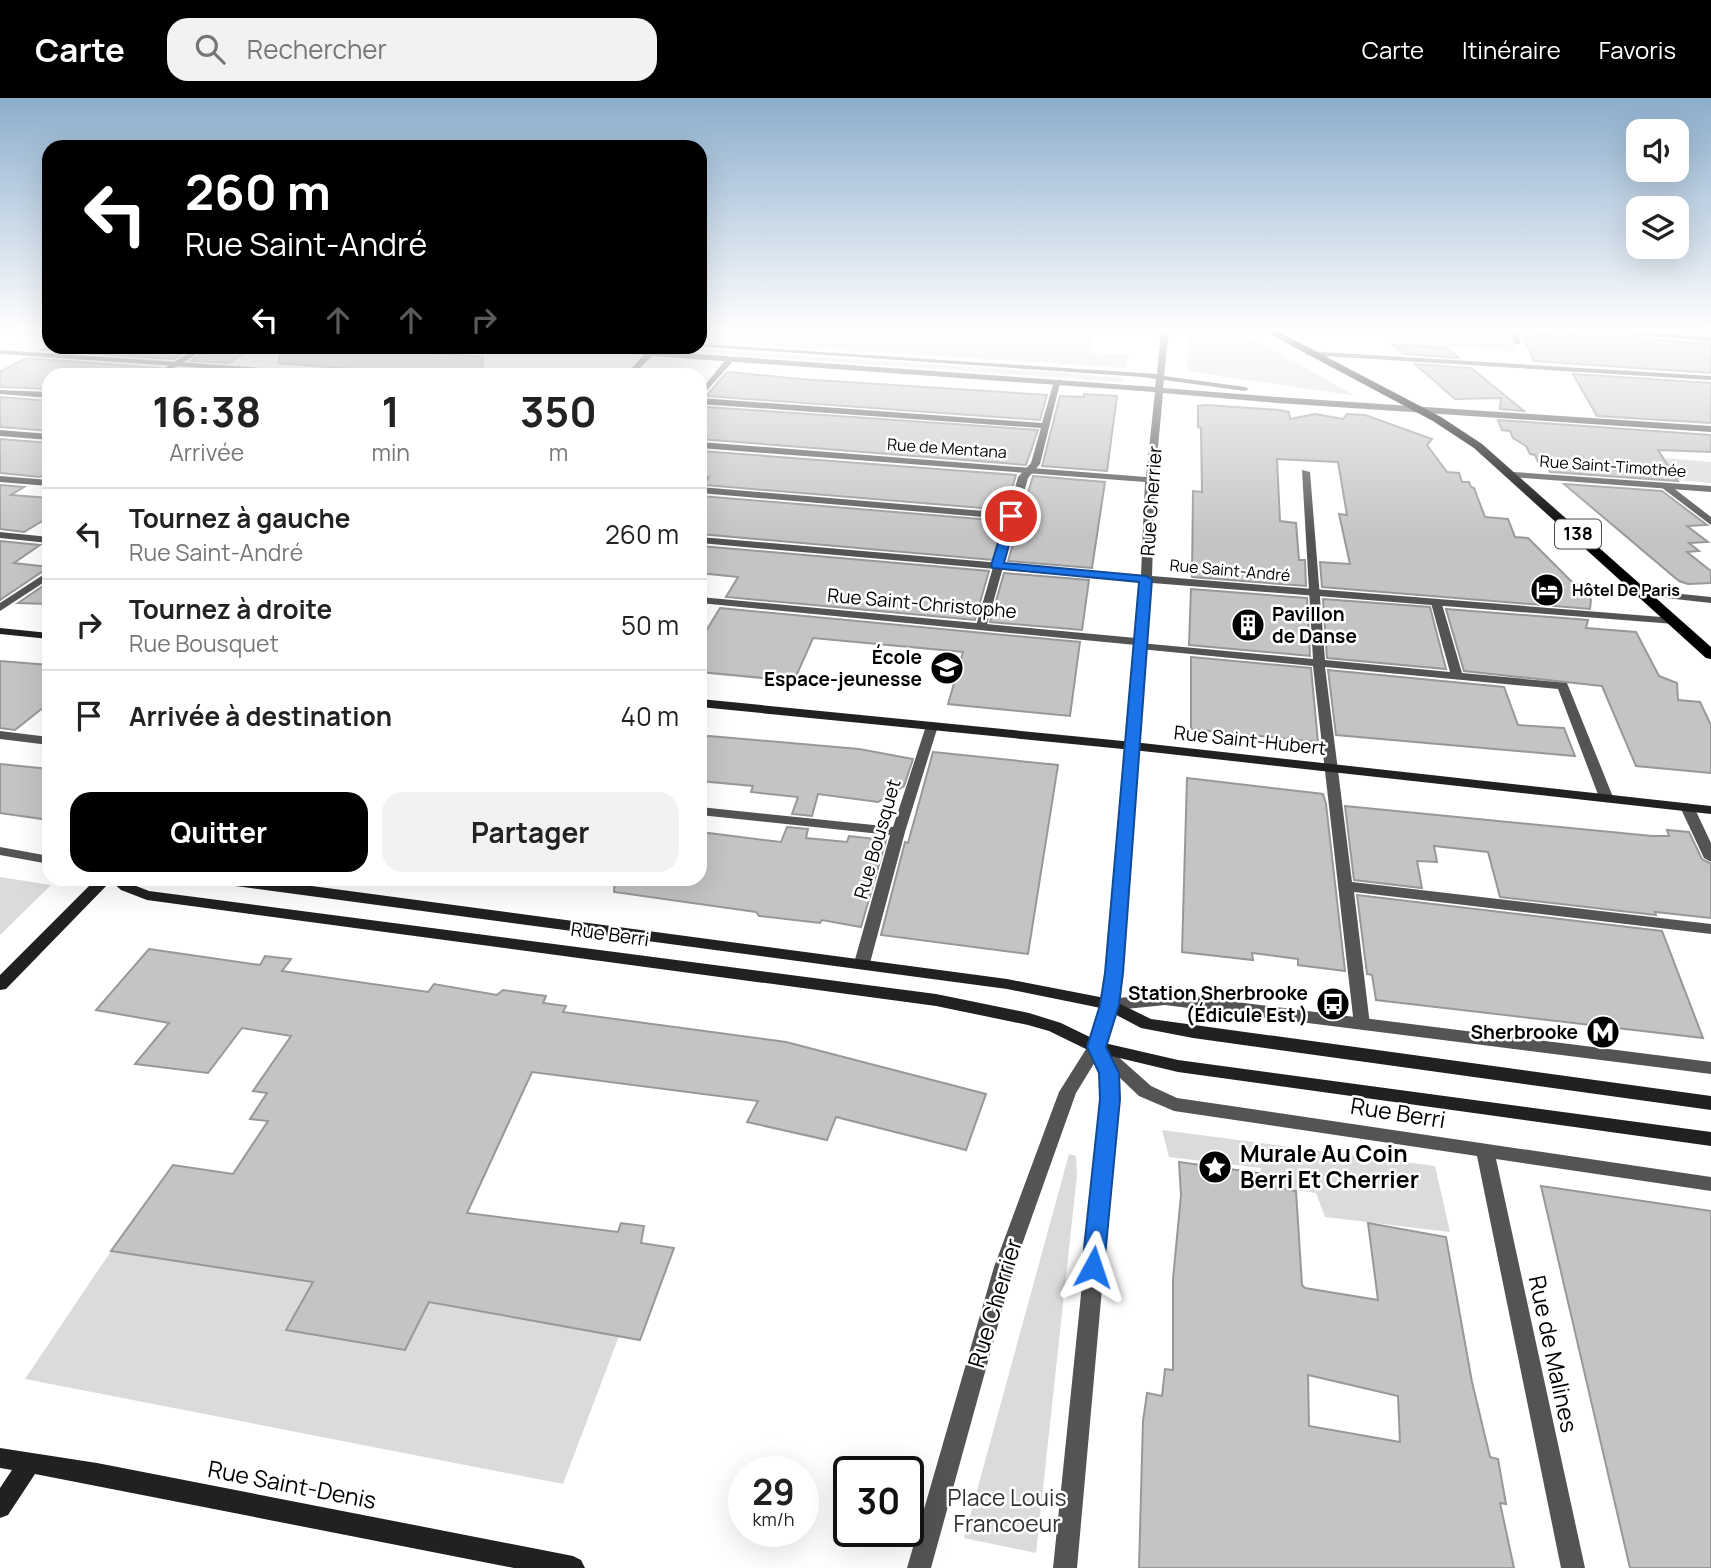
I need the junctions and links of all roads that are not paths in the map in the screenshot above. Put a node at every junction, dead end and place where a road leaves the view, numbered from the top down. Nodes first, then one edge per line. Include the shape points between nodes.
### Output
1 (1053, 399) edge
2 (1160, 399) edge
3 (1276, 399) edge
4 (1317, 399) edge
5 (1395, 399) edge
6 (707, 400) edge
7 (1361, 405) junction
8 (1415, 409) junction
9 (1045, 426) junction
10 (1711, 429) edge
11 (0, 433) edge
12 (42, 436) edge
13 (707, 446) edge
14 (1029, 471) junction
15 (1305, 472) dead end
16 (1514, 475) junction
17 (0, 479) edge
18 (1150, 480) junction
19 (42, 482) edge
20 (1664, 485) junction
21 (1711, 489) edge
22 (707, 491) edge
23 (1011, 516) junction
24 (1711, 523) edge
25 (0, 535) edge
26 (42, 539) edge
27 (707, 541) edge
28 (997, 566) junction
29 (42, 579) edge
30 (1146, 579) junction
31 (1314, 593) junction
32 (1643, 593) junction
33 (1711, 600) edge
34 (707, 601) edge
35 (1437, 603) junction
36 (0, 608) edge
37 (1674, 621) junction
38 (982, 626) junction
39 (0, 631) edge
40 (42, 635) edge
41 (1140, 644) junction
42 (1711, 655) edge
43 (1319, 663) junction
44 (1457, 676) junction
45 (707, 704) edge
46 (932, 726) junction
47 (0, 735) edge
48 (42, 740) edge
49 (1133, 746) junction
50 (1331, 768) junction
51 (1605, 797) junction
52 (1687, 807) junction
53 (1711, 810) edge
54 (707, 812) edge
55 (898, 832) junction
56 (0, 851) edge
57 (1711, 858) edge
58 (42, 859) edge
59 (98, 886) edge
60 (125, 886) edge
61 (274, 886) edge
62 (1346, 886) junction
63 (1711, 929) edge
64 (862, 963) junction
65 (0, 985) edge
66 (1110, 1005) junction
67 (1362, 1024) junction
68 (1096, 1047) junction
69 (1711, 1068) edge
70 (1711, 1103) edge
71 (1711, 1139) edge
72 (1485, 1151) junction
73 (1711, 1184) edge
74 (0, 1458) edge
75 (31, 1462) junction
76 (0, 1507) edge
77 (573, 1568) edge
78 (919, 1568) edge
79 (1065, 1568) edge
80 (1573, 1568) edge

1 - 9 street
2 - 18 street, Rue Cherrier
3 - 7 street
4 - 7 street
5 - 8 main road, 138
6 - 9 street
7 - 8 street
8 - 10 street
8 - 16 main road, 138 via 1465,436
9 - 14 street
11 - 12 street
13 - 14 street, Rue de Mentana
14 - 18 street, Rue de Mentana
14 - 23 street
15 - 31 street
16 - 20 street, Rue Saint-Timothée
16 - 32 main road, 138
17 - 19 street
18 - 30 street, Rue Cherrier
20 - 21 street, Rue Saint-Timothée
20 - 24 street
22 - 23 street
23 - 28 street
25 - 26 street
27 - 28 street, Rue Saint-André
28 - 30 street, Rue Saint-André
28 - 38 street
29 - 36 street
30 - 31 street, Rue Saint-André
30 - 41 street, Rue Cherrier
31 - 35 street, Rue Saint-André
31 - 43 street
32 - 33 street
32 - 37 main road, 138
34 - 38 street, Rue Saint-Christophe
35 - 37 street, Rue Saint-André
35 - 44 street
37 - 42 main road, 138
38 - 41 street, Rue Saint-Christophe
39 - 40 street
41 - 43 street, Rue Saint-Christophe
41 - 49 street, Rue Cherrier
43 - 44 street, Rue Saint-Christophe
43 - 50 street
44 - 51 street, Rue Saint-Christophe via 1563,686
45 - 46 street, Rue Saint-Hubert
46 - 49 street, Rue Saint-Hubert
46 - 55 street, Rue Bousquet
47 - 48 street
49 - 50 street, Rue Saint-Hubert
49 - 66 street, Rue Cherrier
50 - 51 street, Rue Saint-Hubert
50 - 62 street
51 - 52 street, Rue Saint-Hubert
52 - 53 street, Rue Saint-Hubert
52 - 57 street
54 - 55 street
55 - 64 street, Rue Bousquet
56 - 58 street
59 - 65 street
60 - 68 street, Rue Berri via 147,895 936,1000 1029,1019
61 - 64 street, Rue Berri
62 - 63 street
62 - 67 street
64 - 66 street, Rue Berri via 1007,984
66 - 67 street, Rue Berri via 1165,999
66 - 68 street, Rue Cherrier
66 - 70 street, Rue Berri via 1147,1024 1238,1040
67 - 69 street, Rue Berri
68 - 71 street, Rue Berri via 1244,1076
68 - 72 street, Rue Berri via 1145,1091 1174,1104
68 - 78 street, Rue Cherrier via 1068,1092 1004,1267
68 - 79 street via 1109,1073 1110,1099
72 - 73 street, Rue Berri
72 - 80 street, Rue de Malines
74 - 75 street, Rue Saint-Denis
75 - 76 street
75 - 77 street, Rue Saint-Denis

